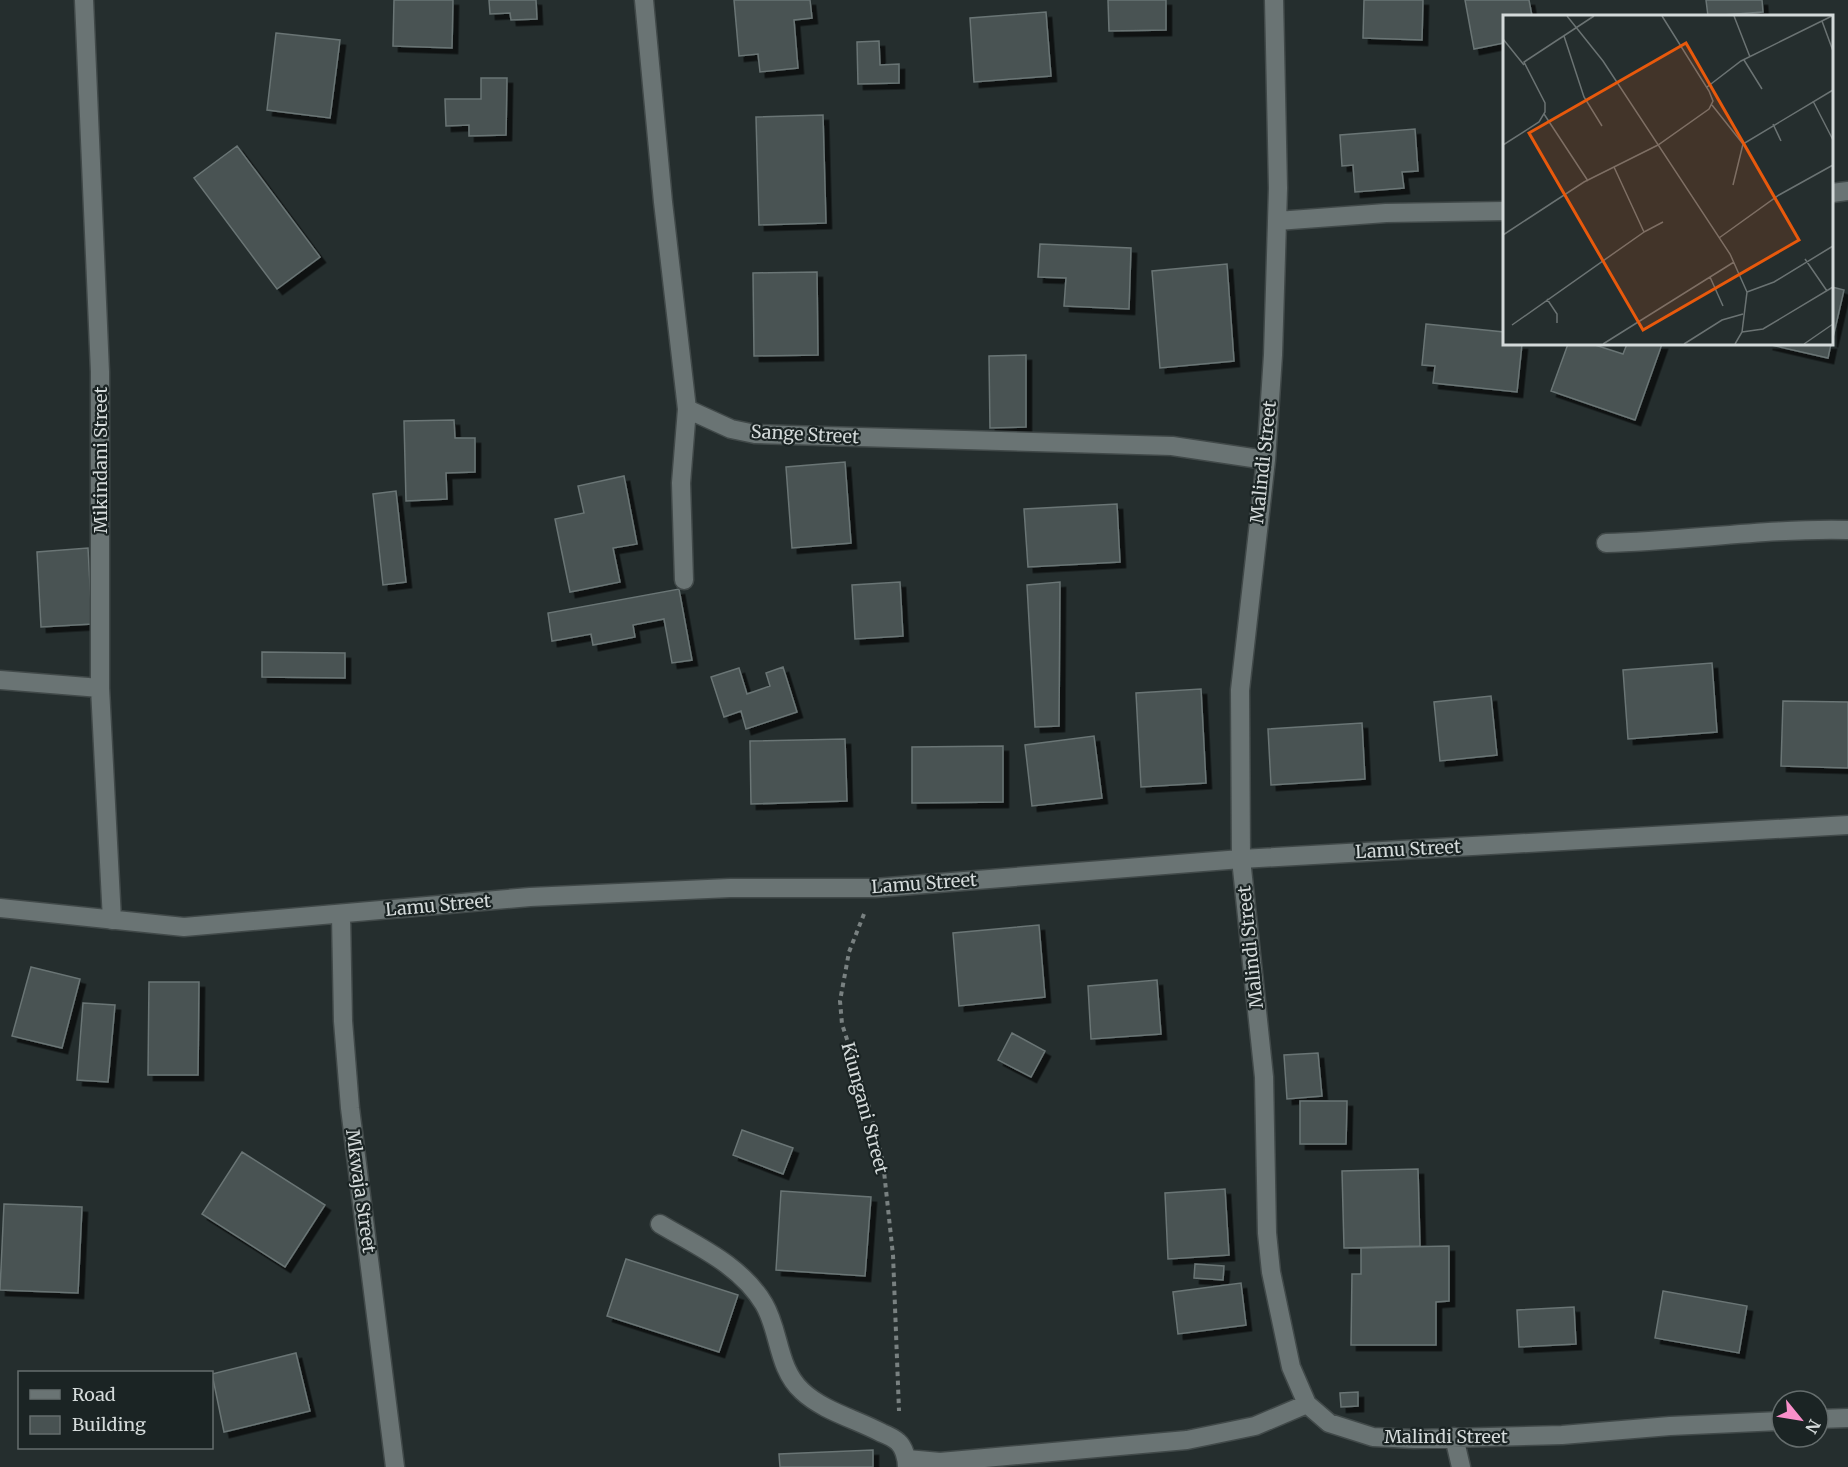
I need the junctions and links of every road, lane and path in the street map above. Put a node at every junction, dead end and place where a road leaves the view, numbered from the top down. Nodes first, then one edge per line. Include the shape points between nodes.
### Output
1 (84, 0) edge
2 (645, 0) edge
3 (1274, 0) edge
4 (1848, 191) edge
5 (1833, 193) edge
6 (1503, 211) edge
7 (1277, 221) junction
8 (687, 409) junction
9 (1266, 460) junction
10 (1848, 530) edge
11 (1606, 543) dead end
12 (684, 580) dead end
13 (0, 680) edge
14 (100, 688) junction
15 (1848, 825) edge
16 (1241, 859) junction
17 (875, 888) junction
18 (0, 908) edge
19 (341, 915) junction
20 (112, 920) junction
21 (660, 1224) dead end
22 (1307, 1404) junction
23 (1848, 1418) edge
24 (1830, 1419) edge
25 (1770, 1421) edge
26 (1454, 1437) junction
27 (904, 1456) edge
28 (395, 1467) edge
29 (1461, 1467) edge

1 - 14 street, Mikindani Street via 100,372
2 - 8 street
3 - 7 street, Malindi Street
4 - 5 street
6 - 7 street via 1386,213
7 - 9 street, Malindi Street
8 - 9 street, Sange Street via 731,429 755,434 1162,446
8 - 12 street via 681,483
9 - 16 street, Malindi Street via 1240,690
10 - 11 street via 1798,529 1663,542
13 - 14 street
14 - 20 street, Mikindani Street
15 - 16 street, Lamu Street
16 - 17 street, Lamu Street
16 - 22 street, Malindi Street via 1264,1077 1271,1272 1291,1367
17 - 19 street, Lamu Street via 730,888 542,896
17 - 27 path, Kiungani Street via 849,952 840,1001 842,1024 883,1162 893,1256
18 - 20 street, Lamu Street
19 - 20 street, Lamu Street via 184,927
19 - 28 street, Mkwaja Street via 350,1108
21 - 27 street via 723,1261 751,1287 765,1305 789,1377 801,1390 817,1403 857,1419
22 - 26 street, Malindi Street via 1329,1423 1372,1437
22 - 27 street via 1256,1426 1187,1440 940,1462
23 - 24 street
25 - 26 street, Malindi Street via 1562,1435
26 - 29 street

